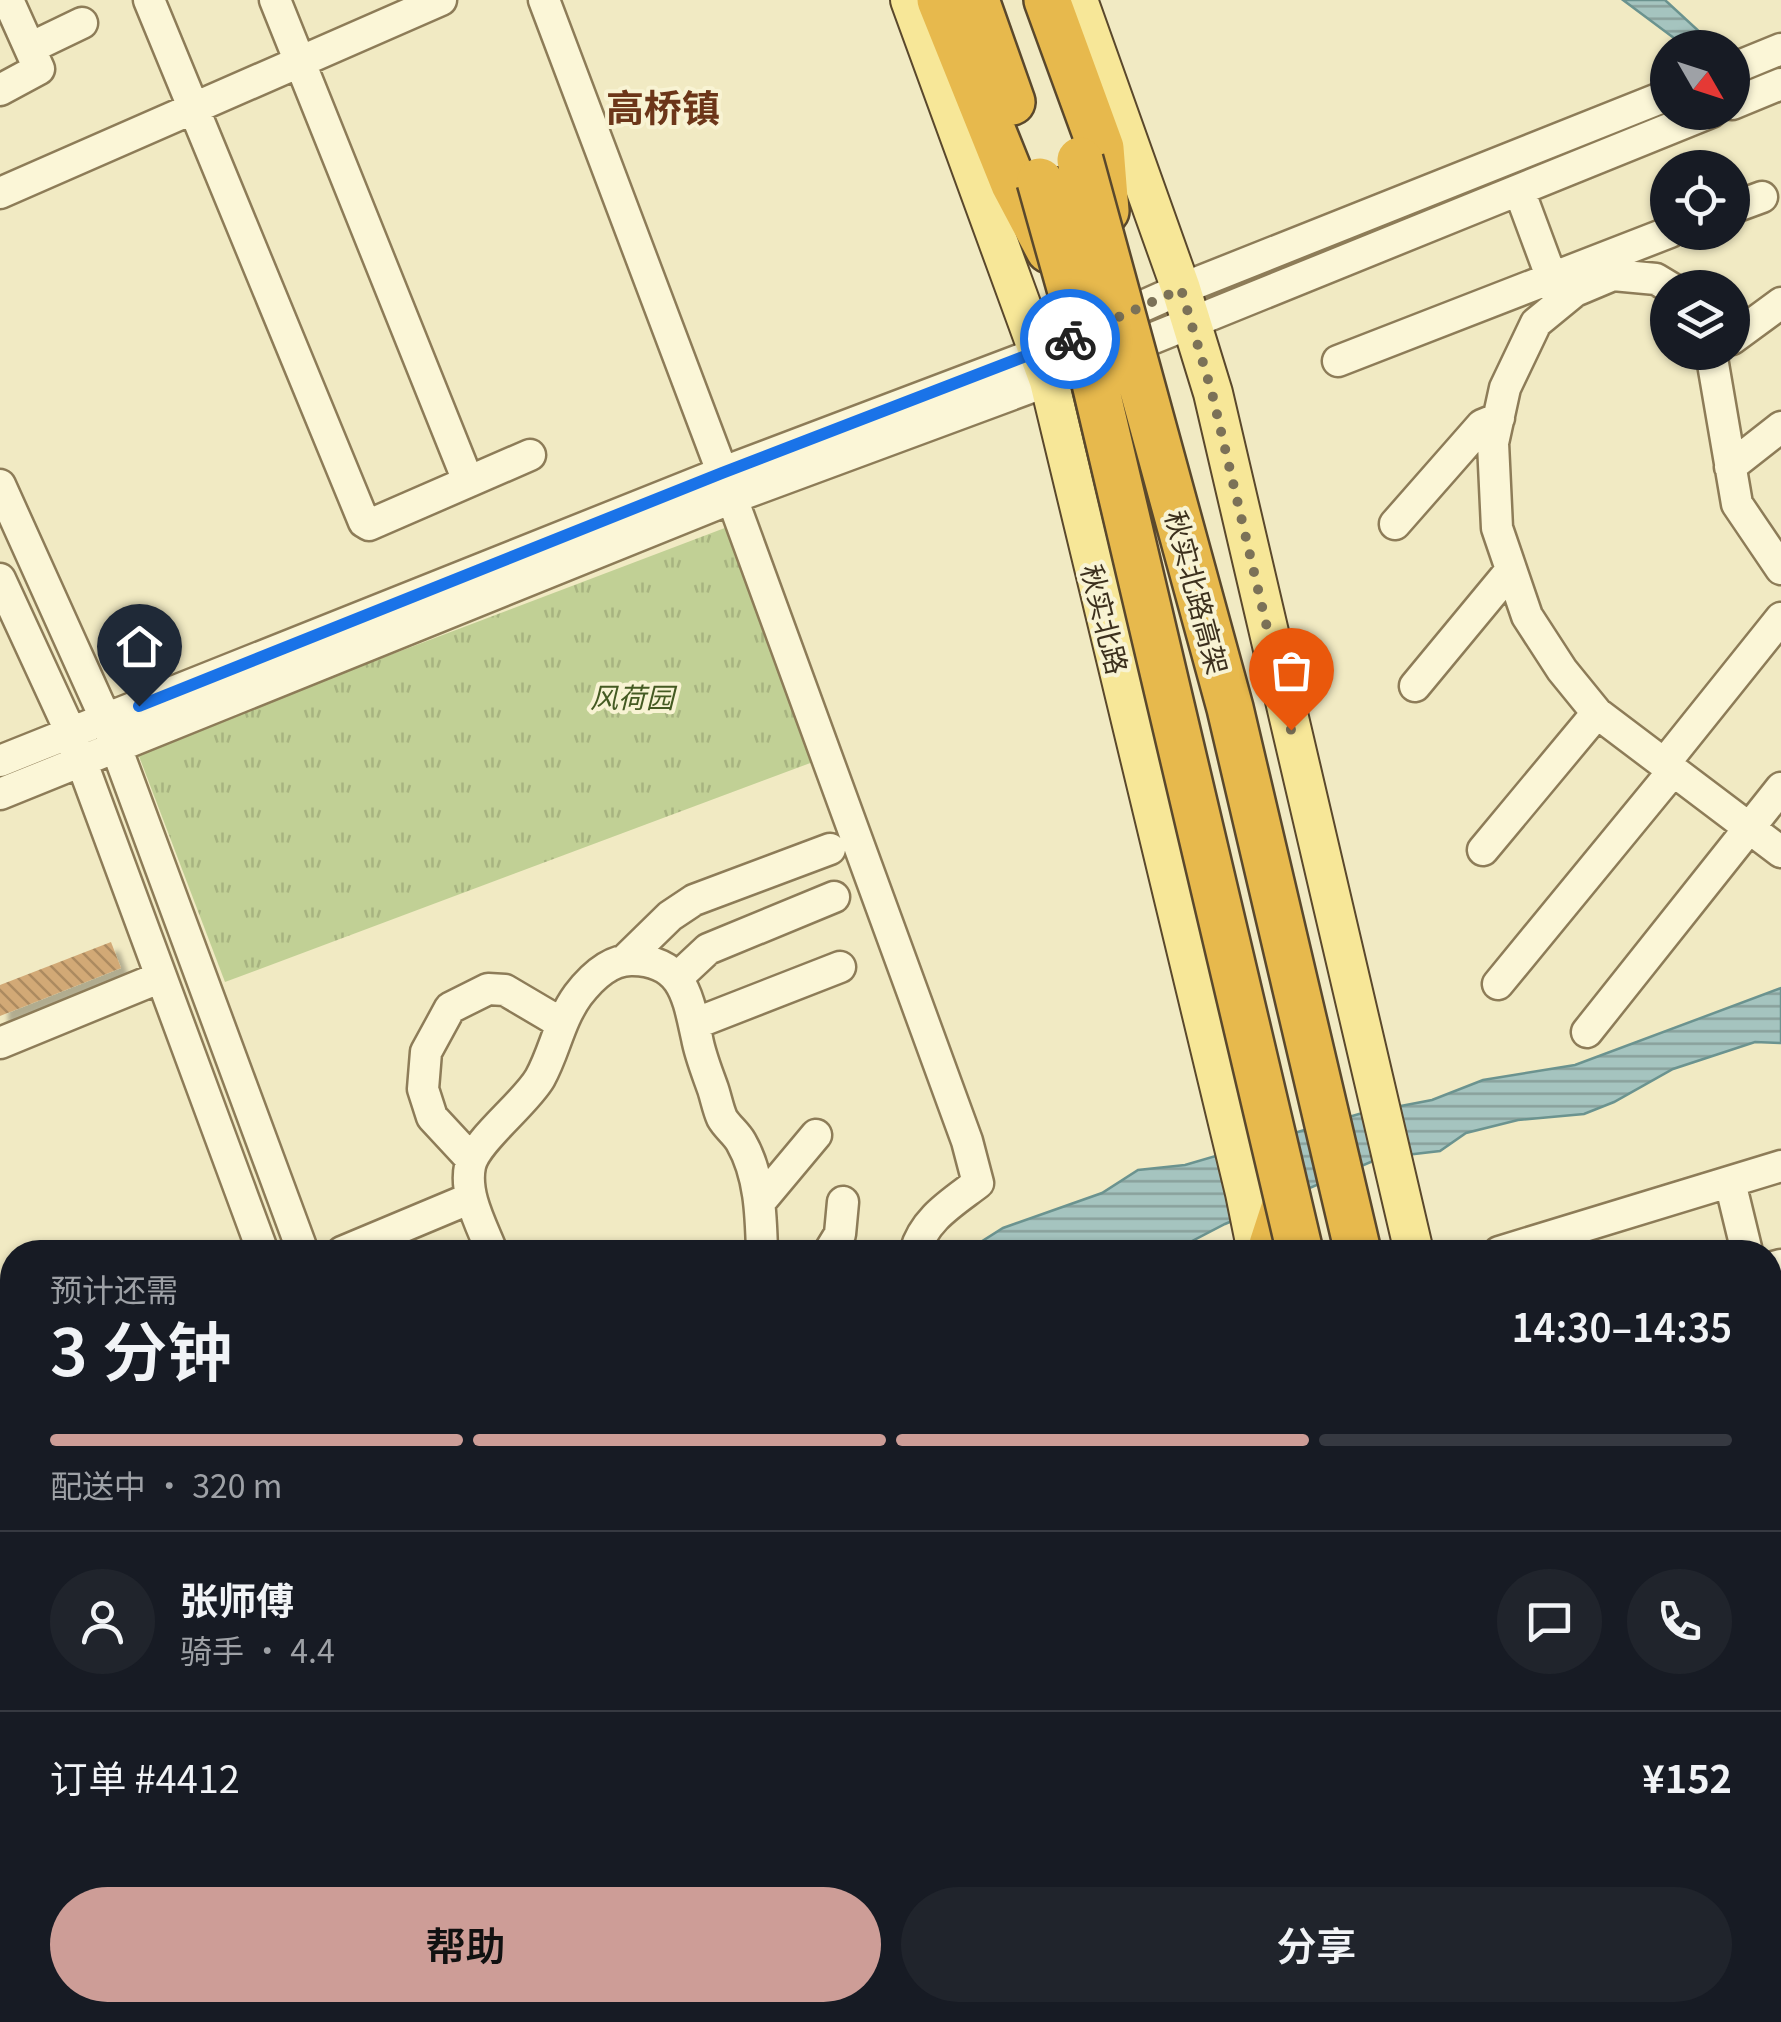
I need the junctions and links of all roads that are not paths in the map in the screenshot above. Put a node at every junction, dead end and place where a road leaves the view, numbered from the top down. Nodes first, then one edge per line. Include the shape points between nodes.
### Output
1 (8, 0) edge
2 (149, 0) edge
3 (275, 0) edge
4 (440, 0) edge
5 (544, 0) edge
6 (910, 0) edge
7 (940, 0) edge
8 (976, 0) edge
9 (1018, 0) edge
10 (1046, 0) edge
11 (1078, 0) edge
12 (82, 24) dead end
13 (30, 48) junction
14 (1781, 49) edge
15 (300, 62) junction
16 (1750, 62) edge
17 (1781, 84) edge
18 (0, 90) edge
19 (1750, 97) edge
20 (1650, 102) edge
21 (195, 108) junction
22 (1666, 130) edge
23 (1518, 190) junction
24 (0, 193) edge
25 (1762, 197) dead end
26 (1750, 201) edge
27 (1650, 242) edge
28 (1111, 273) junction
29 (1650, 278) edge
30 (1557, 290) junction
31 (1071, 292) junction
32 (1781, 303) edge
33 (1186, 306) junction
34 (1750, 326) edge
35 (1338, 361) dead end
36 (1043, 367) junction
37 (1719, 370) edge
38 (1498, 418) junction
39 (1781, 427) edge
40 (530, 455) dead end
41 (1730, 467) junction
42 (468, 480) junction
43 (0, 485) edge
44 (727, 486) junction
45 (1395, 524) dead end
46 (1780, 563) edge
47 (1512, 570) junction
48 (0, 579) edge
49 (1781, 618) edge
50 (1414, 686) dead end
51 (1597, 713) junction
52 (111, 733) junction
53 (76, 747) junction
54 (0, 761) edge
55 (1668, 767) junction
56 (1781, 788) edge
57 (0, 794) edge
58 (1749, 828) junction
59 (830, 849) dead end
60 (1484, 850) dead end
61 (1781, 852) edge
62 (834, 896) dead end
63 (625, 960) junction
64 (840, 967) dead end
65 (162, 977) junction
66 (677, 978) junction
67 (1498, 984) dead end
68 (561, 1023) junction
69 (694, 1024) junction
70 (1587, 1032) dead end
71 (0, 1043) edge
72 (816, 1135) dead end
73 (471, 1159) junction
74 (1781, 1166) edge
75 (1730, 1182) junction
76 (471, 1198) junction
77 (1288, 1200) junction
78 (760, 1202) junction
79 (843, 1202) dead end
80 (1347, 1202) junction
81 (259, 1240) edge
82 (299, 1240) edge
83 (371, 1240) edge
84 (487, 1240) edge
85 (762, 1240) edge
86 (836, 1240) edge
87 (918, 1240) edge
88 (1255, 1240) edge
89 (1274, 1240) edge
90 (1297, 1240) edge
91 (1355, 1240) edge
92 (1374, 1240) edge
93 (1411, 1240) edge
94 (1539, 1240) edge
95 (1743, 1240) edge

1 - 13 street
2 - 21 street
3 - 15 street
4 - 15 street
5 - 44 street
6 - 36 main road, 秋实北路
7 - 31 highway, bridge via 1014,184
8 - 31 highway, 秋实北路高架, bridge
9 - 28 highway, 秋实北路高架, bridge via 1080,160
10 - 28 highway, bridge via 1101,148
11 - 33 main road
12 - 13 street
13 - 18 street via 39,70
14 - 16 street
15 - 21 street
15 - 42 street
17 - 19 street
20 - 33 street
21 - 24 street
21 - 42 street via 364,522
22 - 23 street
23 - 30 street
23 - 33 street
25 - 26 street
27 - 30 street
28 - 80 highway, 秋实北路高架, bridge via 1230,708
29 - 30 street via 1613,274 1576,290
30 - 35 street
30 - 38 street via 1505,388
31 - 77 highway, 秋实北路高架, bridge
32 - 34 street
33 - 36 street
33 - 93 main road
36 - 44 street
36 - 88 main road, 秋实北路
37 - 41 street
38 - 45 street via 1482,425
38 - 47 street via 1497,528
39 - 41 street
40 - 42 street
41 - 46 street via 1737,504
43 - 52 street
44 - 52 street
44 - 87 street via 978,1183 936,1214
47 - 50 street
47 - 51 street via 1528,616
48 - 53 street
49 - 55 street
51 - 55 street
51 - 60 street
52 - 53 street
52 - 82 street
53 - 54 street
53 - 57 street
53 - 65 street
55 - 58 street
55 - 67 street
56 - 58 street
58 - 61 street
58 - 70 street
59 - 63 street via 694,900
62 - 66 street via 708,948
63 - 66 street via 654,960
63 - 68 street via 604,968
64 - 69 street
65 - 71 street
65 - 81 street
66 - 69 street via 690,998
68 - 73 street via 540,1078
68 - 73 street via 505,990 488,989 450,1008 426,1052 423,1088 432,1117
69 - 78 street via 722,1119 752,1166
72 - 78 street
73 - 76 street
74 - 75 street
75 - 94 street
75 - 95 street
76 - 83 street
76 - 84 street
77 - 89 highway
77 - 90 highway, 秋实北路高架, bridge
78 - 85 street
79 - 86 street
80 - 91 highway, 秋实北路高架, bridge
80 - 92 highway

